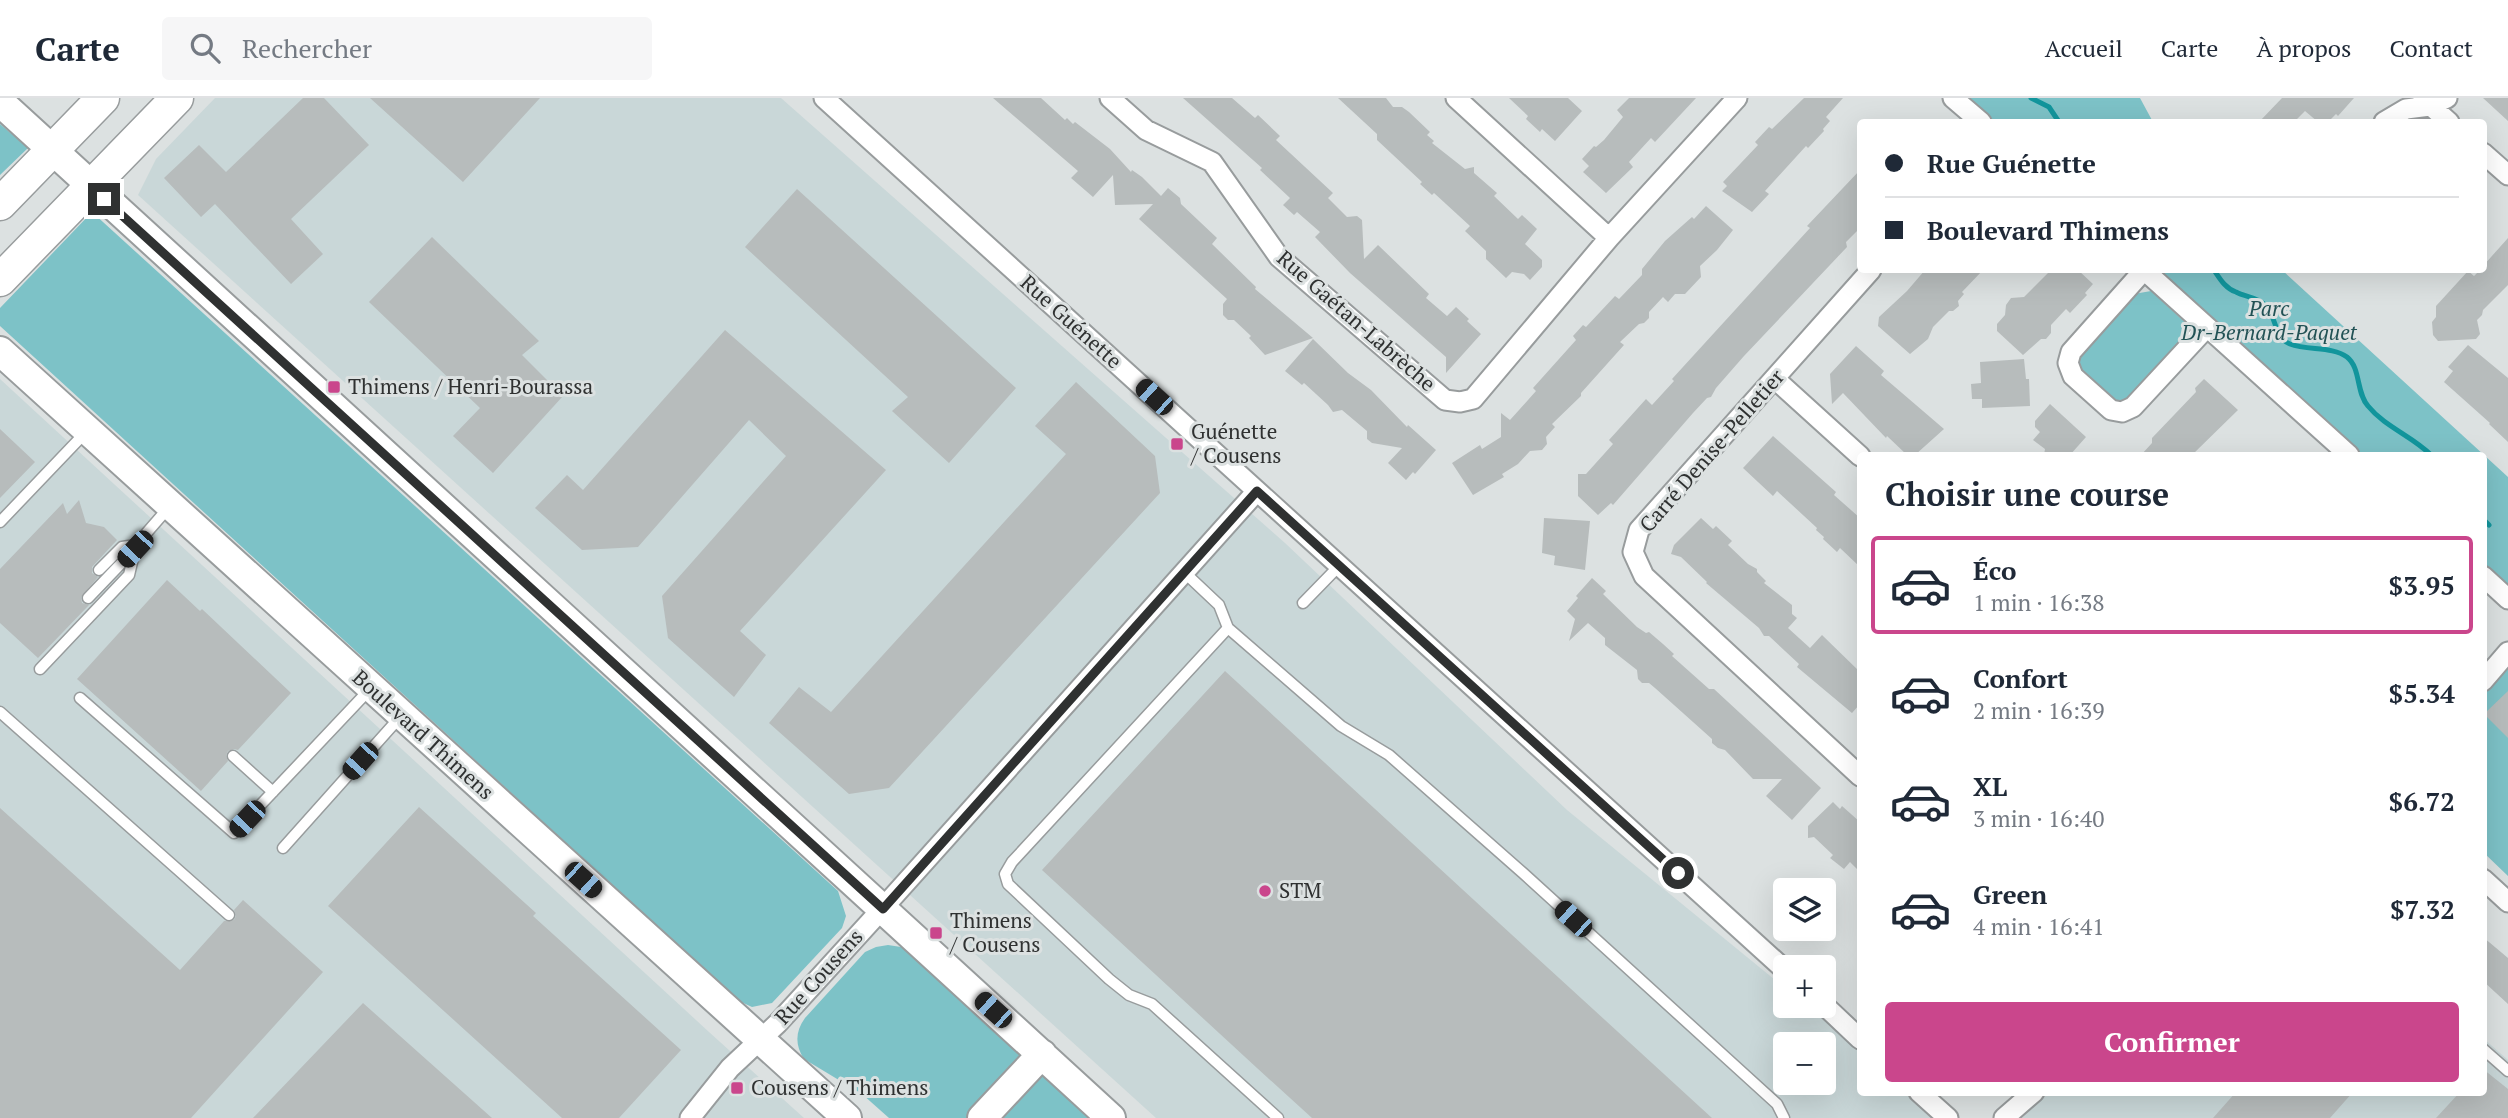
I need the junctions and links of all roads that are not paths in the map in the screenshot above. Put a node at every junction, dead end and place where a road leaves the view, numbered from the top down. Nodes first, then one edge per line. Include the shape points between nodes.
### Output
1 (103, 98) edge
2 (177, 98) edge
3 (824, 98) edge
4 (1110, 98) edge
5 (1456, 98) edge
6 (1737, 98) edge
7 (1953, 98) edge
8 (0, 102) edge
9 (2432, 104) edge
10 (1978, 119) edge
11 (2389, 119) edge
12 (2446, 119) edge
13 (52, 150) junction
14 (2487, 157) edge
15 (2508, 175) edge
16 (91, 186) junction
17 (0, 204) edge
18 (1609, 238) junction
19 (1868, 273) edge
20 (2141, 273) edge
21 (2147, 273) edge
22 (0, 280) edge
23 (2207, 327) junction
24 (0, 351) edge
25 (1775, 379) junction
26 (88, 430) junction
27 (2346, 452) edge
28 (1857, 453) edge
29 (1257, 491) junction
30 (171, 506) junction
31 (0, 522) edge
32 (136, 547) junction
33 (1339, 566) junction
34 (99, 570) dead end
35 (1184, 572) junction
36 (2487, 580) edge
37 (88, 598) dead end
38 (2508, 599) edge
39 (1303, 603) dead end
40 (1228, 628) junction
41 (2508, 652) edge
42 (40, 669) dead end
43 (2487, 676) edge
44 (371, 688) junction
45 (80, 698) dead end
46 (0, 712) edge
47 (401, 715) junction
48 (233, 756) dead end
49 (1857, 773) edge
50 (273, 792) junction
51 (282, 848) dead end
52 (2487, 883) edge
53 (2508, 902) edge
54 (883, 909) junction
55 (229, 915) dead end
56 (1773, 959) edge
57 (1836, 1016) edge
58 (1857, 1036) edge
59 (760, 1040) junction
60 (2487, 1053) edge
61 (1042, 1054) junction
62 (2508, 1071) edge
63 (1923, 1096) edge
64 (2029, 1096) edge
65 (690, 1118) edge
66 (847, 1118) edge
67 (982, 1118) edge
68 (1111, 1118) edge
69 (1278, 1118) edge
70 (1784, 1118) edge
71 (1948, 1118) edge
72 (2004, 1118) edge

1 - 13 main road
2 - 16 main road
3 - 29 street, Rue Guénette
4 - 18 street, Rue Gaétan-Labrèche via 1146,130 1212,162 1279,257 1445,400 1473,399
5 - 18 street
6 - 18 street, Rue Gaétan-Labrèche
7 - 10 street
8 - 13 street
9 - 11 street via 2406,109
9 - 12 street
13 - 16 street
13 - 17 main road
14 - 15 street
16 - 22 main road
16 - 54 street
19 - 25 street, Carré Denise-Pelletier
20 - 23 street via 2071,352 2068,363 2073,376 2111,410 2133,407
21 - 23 street
23 - 27 street
24 - 26 street, Boulevard Thimens
25 - 28 street
25 - 49 street, Carré Denise-Pelletier via 1639,530 1633,552 1644,576
26 - 30 street, Boulevard Thimens
26 - 31 lane
29 - 33 street, Rue Guénette
29 - 35 street, Rue Cousens
30 - 32 lane
30 - 44 street, Boulevard Thimens
32 - 34 lane via 122,547
32 - 37 lane
32 - 42 lane via 129,575
33 - 39 lane
33 - 56 street, Rue Guénette
35 - 40 lane via 1219,605
35 - 54 street, Rue Cousens
36 - 38 street
40 - 69 lane via 1004,874 1008,884 1109,979 1129,995 1152,1004
40 - 70 lane via 1341,726 1389,755 1482,836 1777,1104
41 - 43 street
44 - 47 street, Boulevard Thimens
44 - 50 lane
45 - 50 lane via 234,833
46 - 55 lane
47 - 51 lane
47 - 59 street, Boulevard Thimens
48 - 50 lane
52 - 53 street
54 - 59 street, Rue Cousens
54 - 61 street
57 - 58 street
59 - 65 street, Rue Cousens via 730,1068
59 - 66 street, Boulevard Thimens
60 - 62 lane
61 - 67 street
61 - 68 street
63 - 71 street
64 - 72 street

